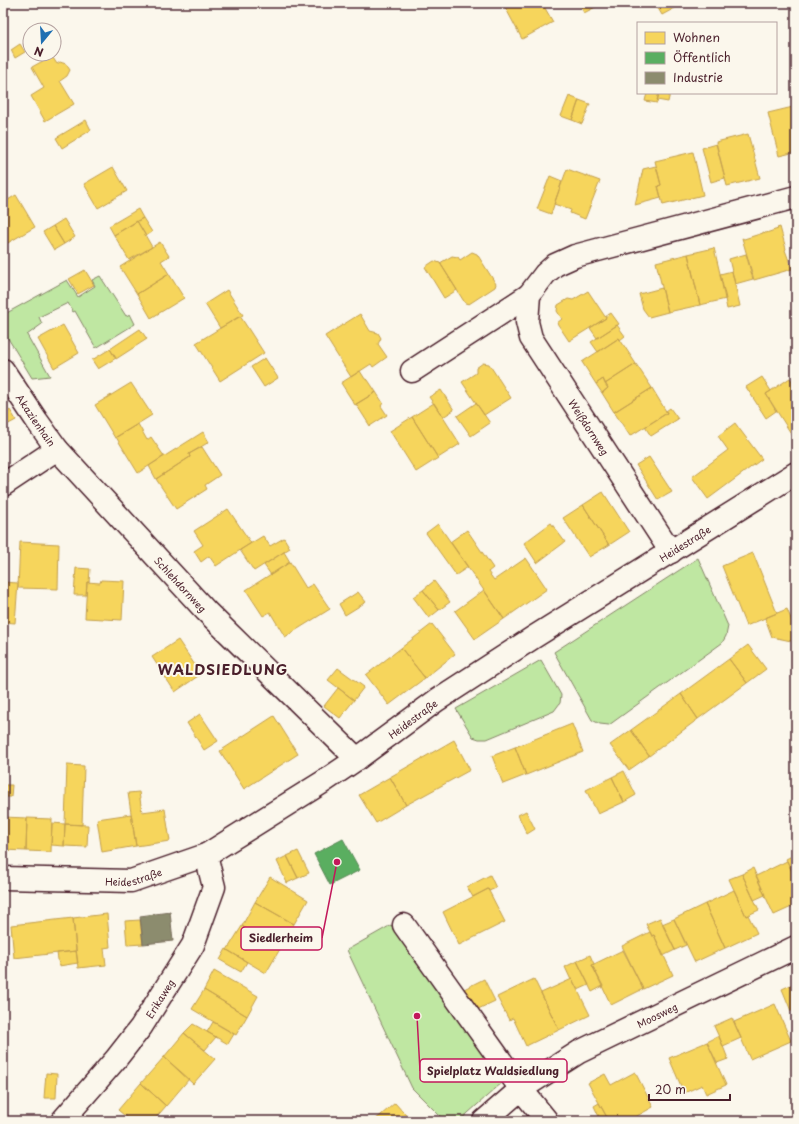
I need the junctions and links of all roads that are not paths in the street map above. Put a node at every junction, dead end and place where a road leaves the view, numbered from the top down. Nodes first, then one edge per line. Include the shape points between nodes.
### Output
1 (796, 197) edge
2 (529, 295) junction
3 (3, 370) edge
4 (412, 371) dead end
5 (57, 449) junction
6 (796, 473) edge
7 (3, 485) edge
8 (671, 552) junction
9 (357, 759) junction
10 (206, 855) junction
11 (3, 878) edge
12 (404, 925) dead end
13 (796, 947) edge
14 (521, 1089) junction
15 (62, 1121) edge
16 (484, 1121) edge
17 (547, 1121) edge

1 - 2 street via 575,256 555,265 544,274
2 - 4 street
2 - 8 street, Weißdornweg via 527,322 531,338
3 - 5 street, Akazienhain
5 - 7 street
5 - 9 street, Schlehdornweg via 206,611
6 - 8 street, Heidestraße
8 - 9 street, Heidestraße via 437,700
9 - 10 street, Heidestraße
10 - 11 street, Heidestraße via 131,881
10 - 15 street, Erikaweg via 214,886 193,945 137,1032
12 - 14 street
13 - 14 street, Moosweg via 580,1052
14 - 16 street, Moosweg
14 - 17 street

